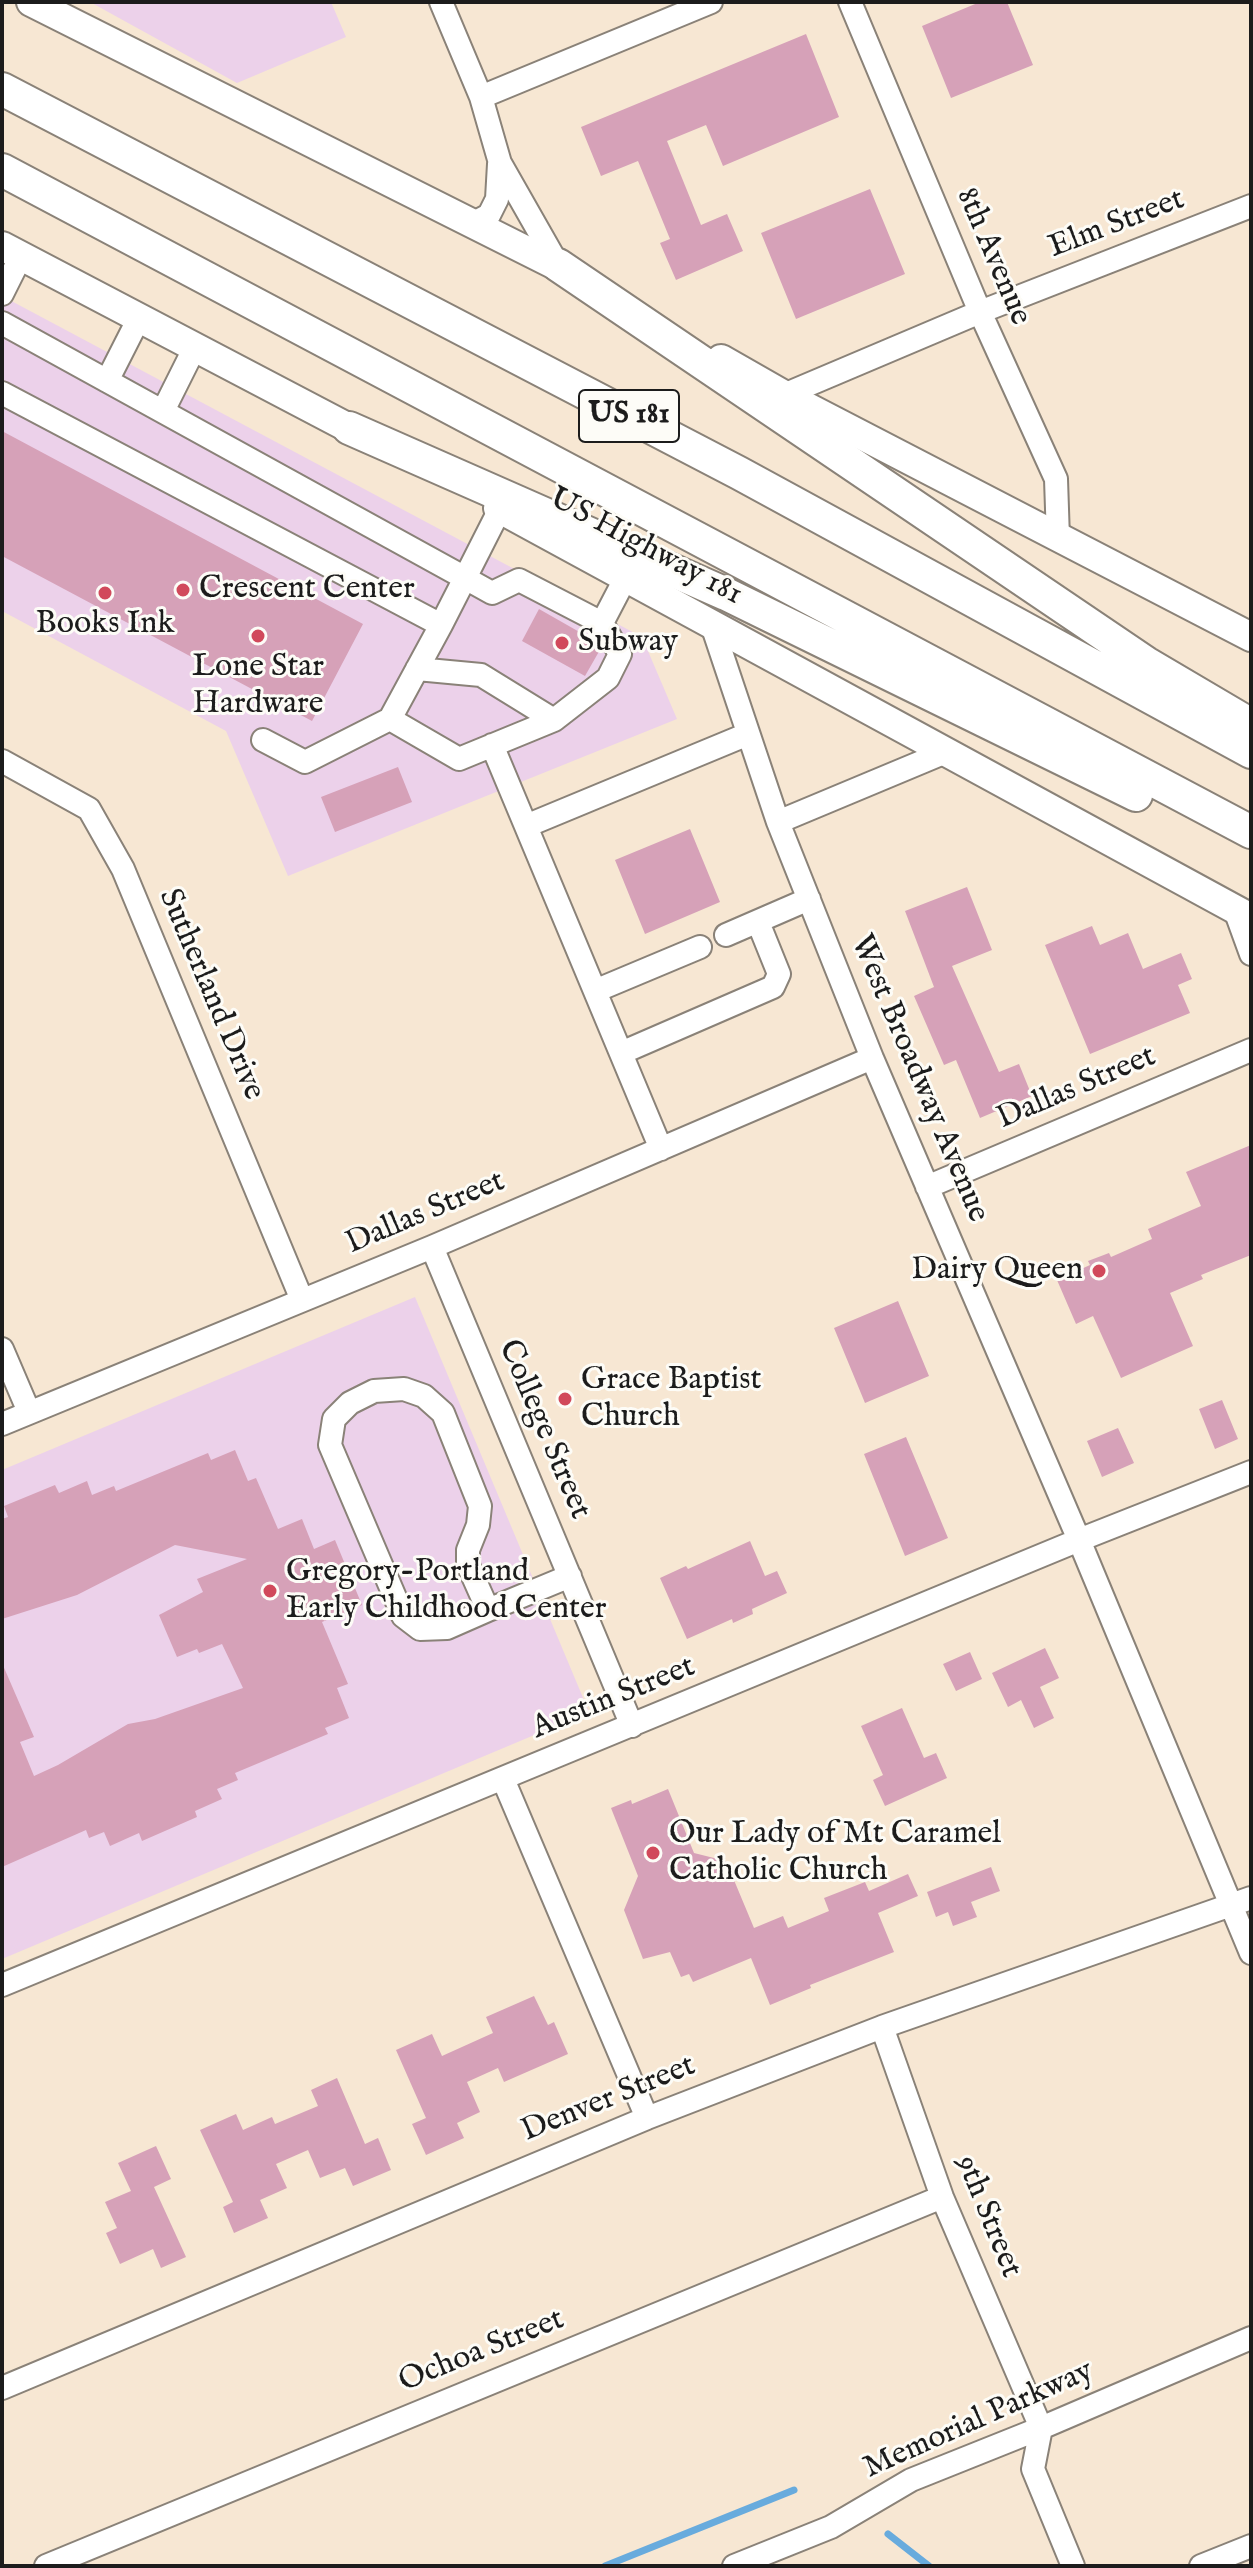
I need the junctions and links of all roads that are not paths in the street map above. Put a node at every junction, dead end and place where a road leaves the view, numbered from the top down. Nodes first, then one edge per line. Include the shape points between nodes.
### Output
1 (32, 2) edge
2 (441, 2) edge
3 (711, 2) edge
4 (850, 2) edge
5 (2, 89) edge
6 (481, 97) junction
7 (500, 163) junction
8 (2, 170) edge
9 (1251, 206) edge
10 (474, 223) junction
11 (12, 251) edge
12 (558, 265) junction
13 (2, 294) edge
14 (980, 312) junction
15 (139, 318) junction
16 (2, 323) edge
17 (195, 347) junction
18 (107, 381) junction
19 (2, 393) edge
20 (784, 395) junction
21 (163, 411) junction
22 (349, 428) junction
23 (500, 509) junction
24 (1058, 539) junction
25 (626, 577) junction
26 (465, 578) junction
27 (711, 622) junction
28 (602, 623) junction
29 (441, 625) junction
30 (1251, 637) edge
31 (417, 669) junction
32 (390, 719) junction
33 (554, 720) junction
34 (1251, 725) edge
35 (748, 734) junction
36 (263, 740) dead end
37 (492, 745) junction
38 (948, 751) junction
39 (1251, 752) edge
40 (2, 761) edge
41 (778, 822) junction
42 (526, 826) junction
43 (1251, 832) edge
44 (1251, 851) edge
45 (809, 899) junction
46 (1243, 914) edge
47 (758, 922) junction
48 (726, 935) dead end
49 (700, 947) dead end
50 (1251, 954) edge
51 (595, 991) junction
52 (1251, 1050) edge
53 (621, 1053) junction
54 (872, 1058) junction
55 (661, 1149) junction
56 (927, 1187) junction
57 (432, 1247) junction
58 (302, 1300) junction
59 (2, 1349) edge
60 (29, 1412) junction
61 (2, 1424) edge
62 (1251, 1472) edge
63 (1079, 1540) junction
64 (570, 1576) junction
65 (488, 1610) junction
66 (632, 1726) junction
67 (503, 1779) junction
68 (1242, 1902) edge
69 (1251, 1953) edge
70 (2, 1985) edge
71 (882, 2027) junction
72 (647, 2118) junction
73 (942, 2197) junction
74 (1251, 2338) edge
75 (2, 2388) edge
76 (1041, 2428) junction
77 (1251, 2546) edge
78 (761, 2561) edge
79 (46, 2566) edge
80 (734, 2566) edge
81 (1073, 2566) edge
82 (1201, 2566) edge

1 - 10 main road
2 - 6 street
3 - 6 street
4 - 14 street, 8th Avenue
5 - 39 highway, US 181 via 739,473
6 - 7 street
7 - 10 street via 497,199 489,215
7 - 12 street
8 - 43 highway, US 181
9 - 14 street, Elm Street
10 - 12 main road
11 - 13 street
11 - 15 main road, US Highway 181
12 - 20 main road
12 - 34 highway via 1146,663
14 - 20 street, Elm Street
14 - 24 street, 8th Avenue via 1056,479
15 - 17 main road, US Highway 181
15 - 18 street
16 - 18 street
17 - 21 street
17 - 22 main road, US Highway 181
18 - 21 street
19 - 29 street
20 - 24 main road
21 - 26 street
22 - 23 main road, US Highway 181
22 - 44 highway via 726,594
23 - 25 main road, US Highway 181
23 - 26 street
24 - 30 main road
25 - 27 main road, US Highway 181
25 - 28 street
26 - 28 street via 492,593 519,580
26 - 29 street
27 - 35 street, West Broadway Avenue
27 - 38 main road, US Highway 181
28 - 33 street via 620,654 608,678
29 - 31 street
31 - 32 street
31 - 33 street via 481,675
32 - 36 street via 305,762
32 - 37 street via 459,759
33 - 37 street
35 - 41 street, West Broadway Avenue
35 - 42 street
37 - 42 street
38 - 41 street
38 - 46 main road, US Highway 181
40 - 58 street, Sutherland Drive via 89,809 123,869
41 - 45 street, West Broadway Avenue
42 - 51 street
45 - 47 street
45 - 54 street, West Broadway Avenue
46 - 50 street
47 - 48 street
47 - 53 street via 779,974 773,987
49 - 51 street
51 - 53 street
52 - 56 street, Dallas Street
53 - 55 street
54 - 55 street, Dallas Street
54 - 56 street, West Broadway Avenue
55 - 57 street, Dallas Street
56 - 63 street, West Broadway Avenue
57 - 58 street, Dallas Street
57 - 64 street, College Street
58 - 60 street, Dallas Street
59 - 60 street
60 - 61 street, Dallas Street
62 - 63 street, Austin Street
63 - 66 street, Austin Street
63 - 68 street, West Broadway Avenue
64 - 65 street
64 - 66 street, College Street
65 - 65 street via 447,1628 420,1629 403,1616 330,1445 334,1419 350,1403 374,1391 404,1389 424,1396 443,1413 480,1506 468,1565
66 - 67 street, Austin Street
67 - 70 street, Austin Street
67 - 72 street
68 - 69 street, West Broadway Avenue
68 - 71 street, Denver Street
71 - 72 street, Denver Street
71 - 73 street, 9th Street
72 - 75 street, Denver Street
73 - 76 street, 9th Street
73 - 79 street, Ochoa Street
74 - 76 street, Memorial Parkway
76 - 78 street, Memorial Parkway via 911,2480
76 - 81 street via 1033,2469
77 - 82 street
78 - 80 street, Memorial Parkway

